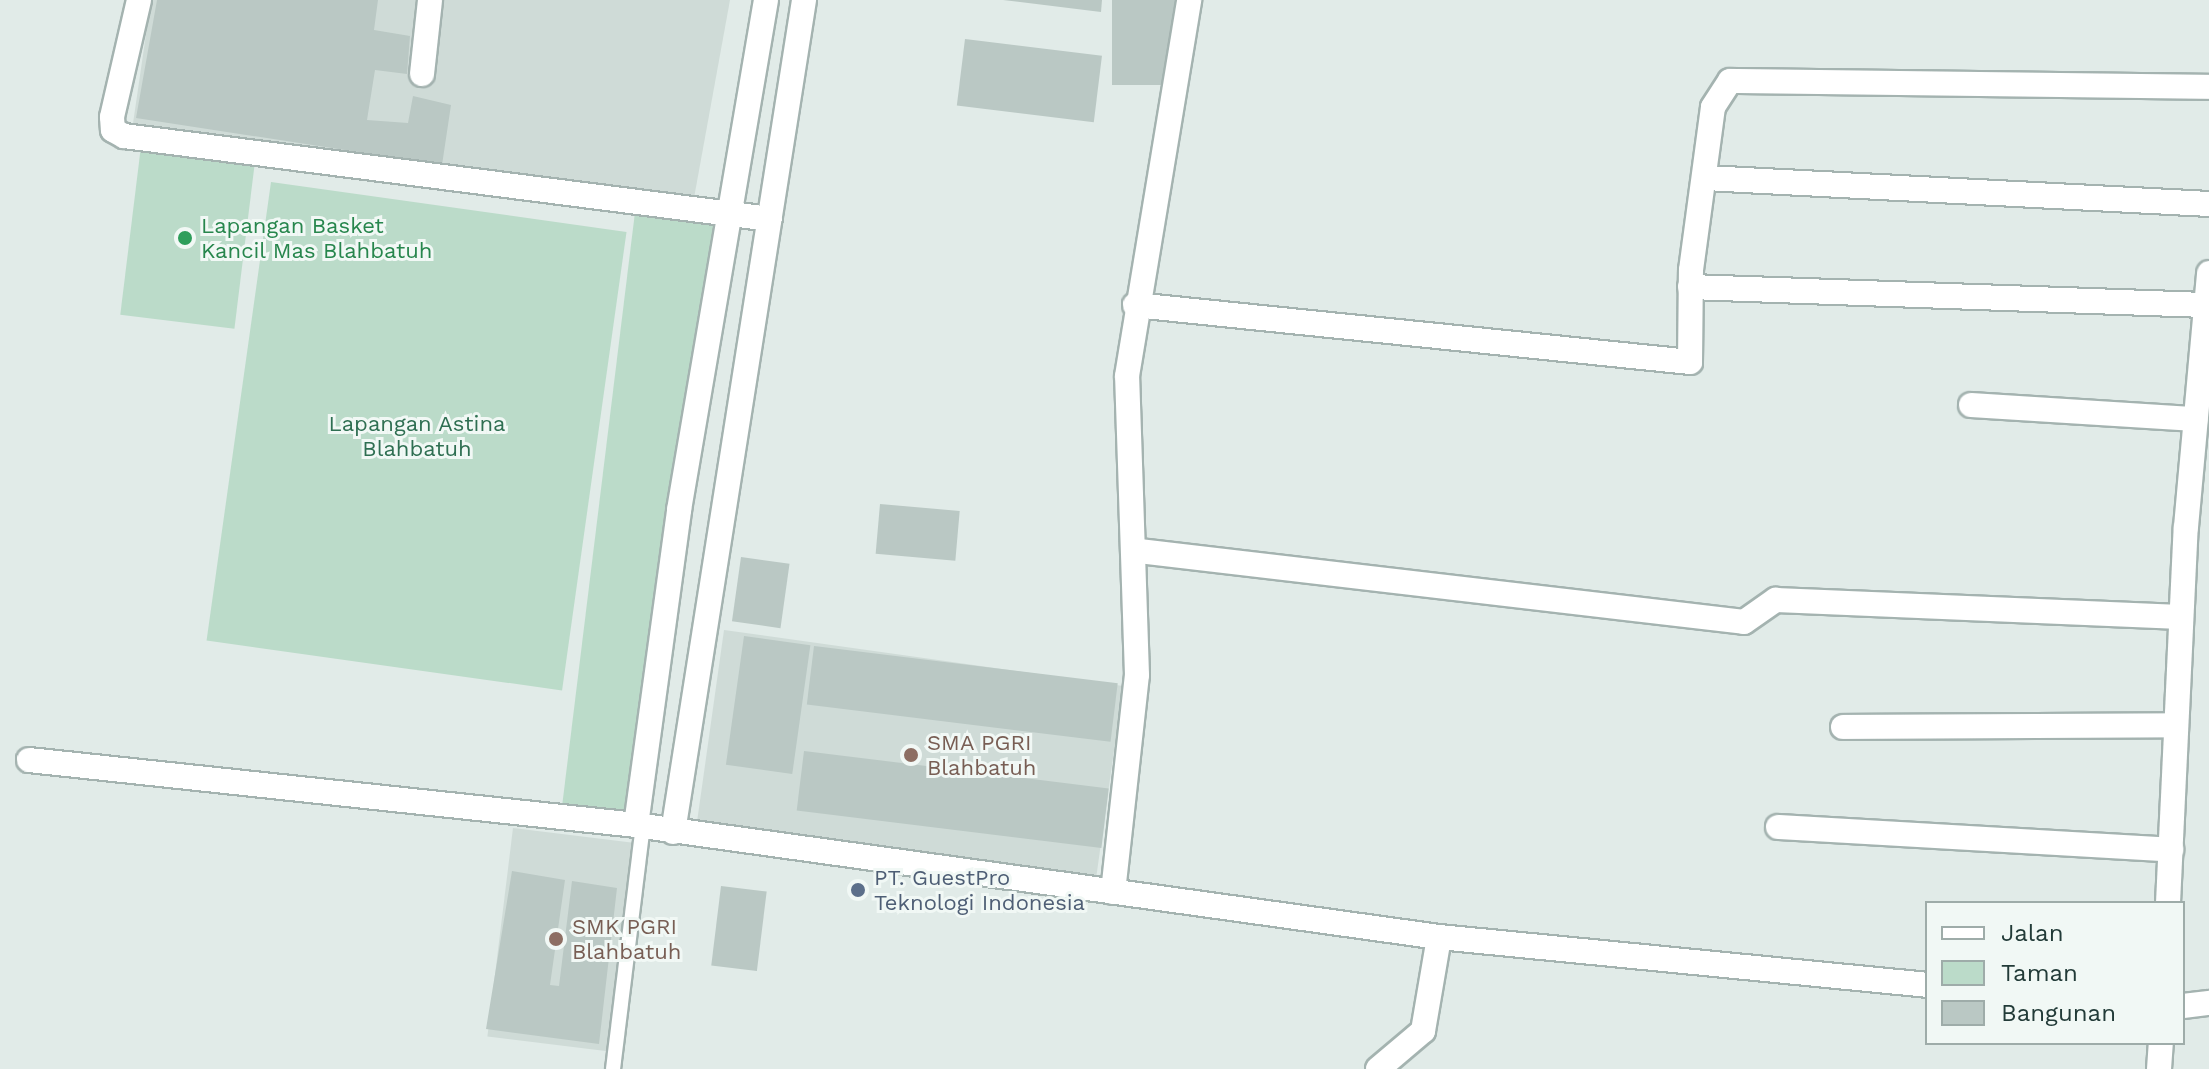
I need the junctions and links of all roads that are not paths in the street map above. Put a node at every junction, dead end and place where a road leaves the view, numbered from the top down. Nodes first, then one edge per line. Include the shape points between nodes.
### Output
1 (139, 0) edge
2 (430, 0) edge
3 (766, 0) edge
4 (804, 0) edge
5 (1189, 0) edge
6 (422, 74) dead end
7 (2209, 87) edge
8 (1705, 178) junction
9 (2209, 204) edge
10 (729, 212) junction
11 (770, 219) junction
12 (2209, 273) edge
13 (1690, 287) junction
14 (1135, 305) junction
15 (2206, 305) junction
16 (1971, 405) dead end
17 (2196, 419) junction
18 (1139, 551) junction
19 (2181, 617) junction
20 (2176, 725) junction
21 (1843, 727) dead end
22 (29, 760) dead end
23 (640, 826) junction
24 (1778, 827) dead end
25 (673, 832) junction
26 (2171, 850) junction
27 (1113, 892) junction
28 (2168, 901) edge
29 (1439, 937) junction
30 (1925, 985) edge
31 (2209, 1003) edge
32 (2185, 1006) edge
33 (2161, 1045) edge
34 (613, 1069) edge
35 (1378, 1069) edge
36 (2159, 1069) edge

1 - 10 street via 112,117 113,130 124,136
2 - 6 street
3 - 10 street
4 - 11 street
5 - 14 street via 1168,155
7 - 8 street via 1730,81 1714,99
8 - 9 street
8 - 13 street
10 - 11 street
10 - 23 street
11 - 25 street
12 - 15 street
13 - 14 street via 1690,362
13 - 15 street
14 - 18 street via 1124,430
15 - 17 street
16 - 17 street
17 - 19 street
18 - 19 street via 1744,622 1776,600
18 - 27 street via 1137,675
19 - 20 street
20 - 21 street
20 - 26 street
22 - 23 street
23 - 25 street
23 - 34 lane
24 - 26 street
25 - 27 street
26 - 28 street
27 - 29 street
29 - 30 street
29 - 35 street via 1423,1031
31 - 32 street
33 - 36 street

